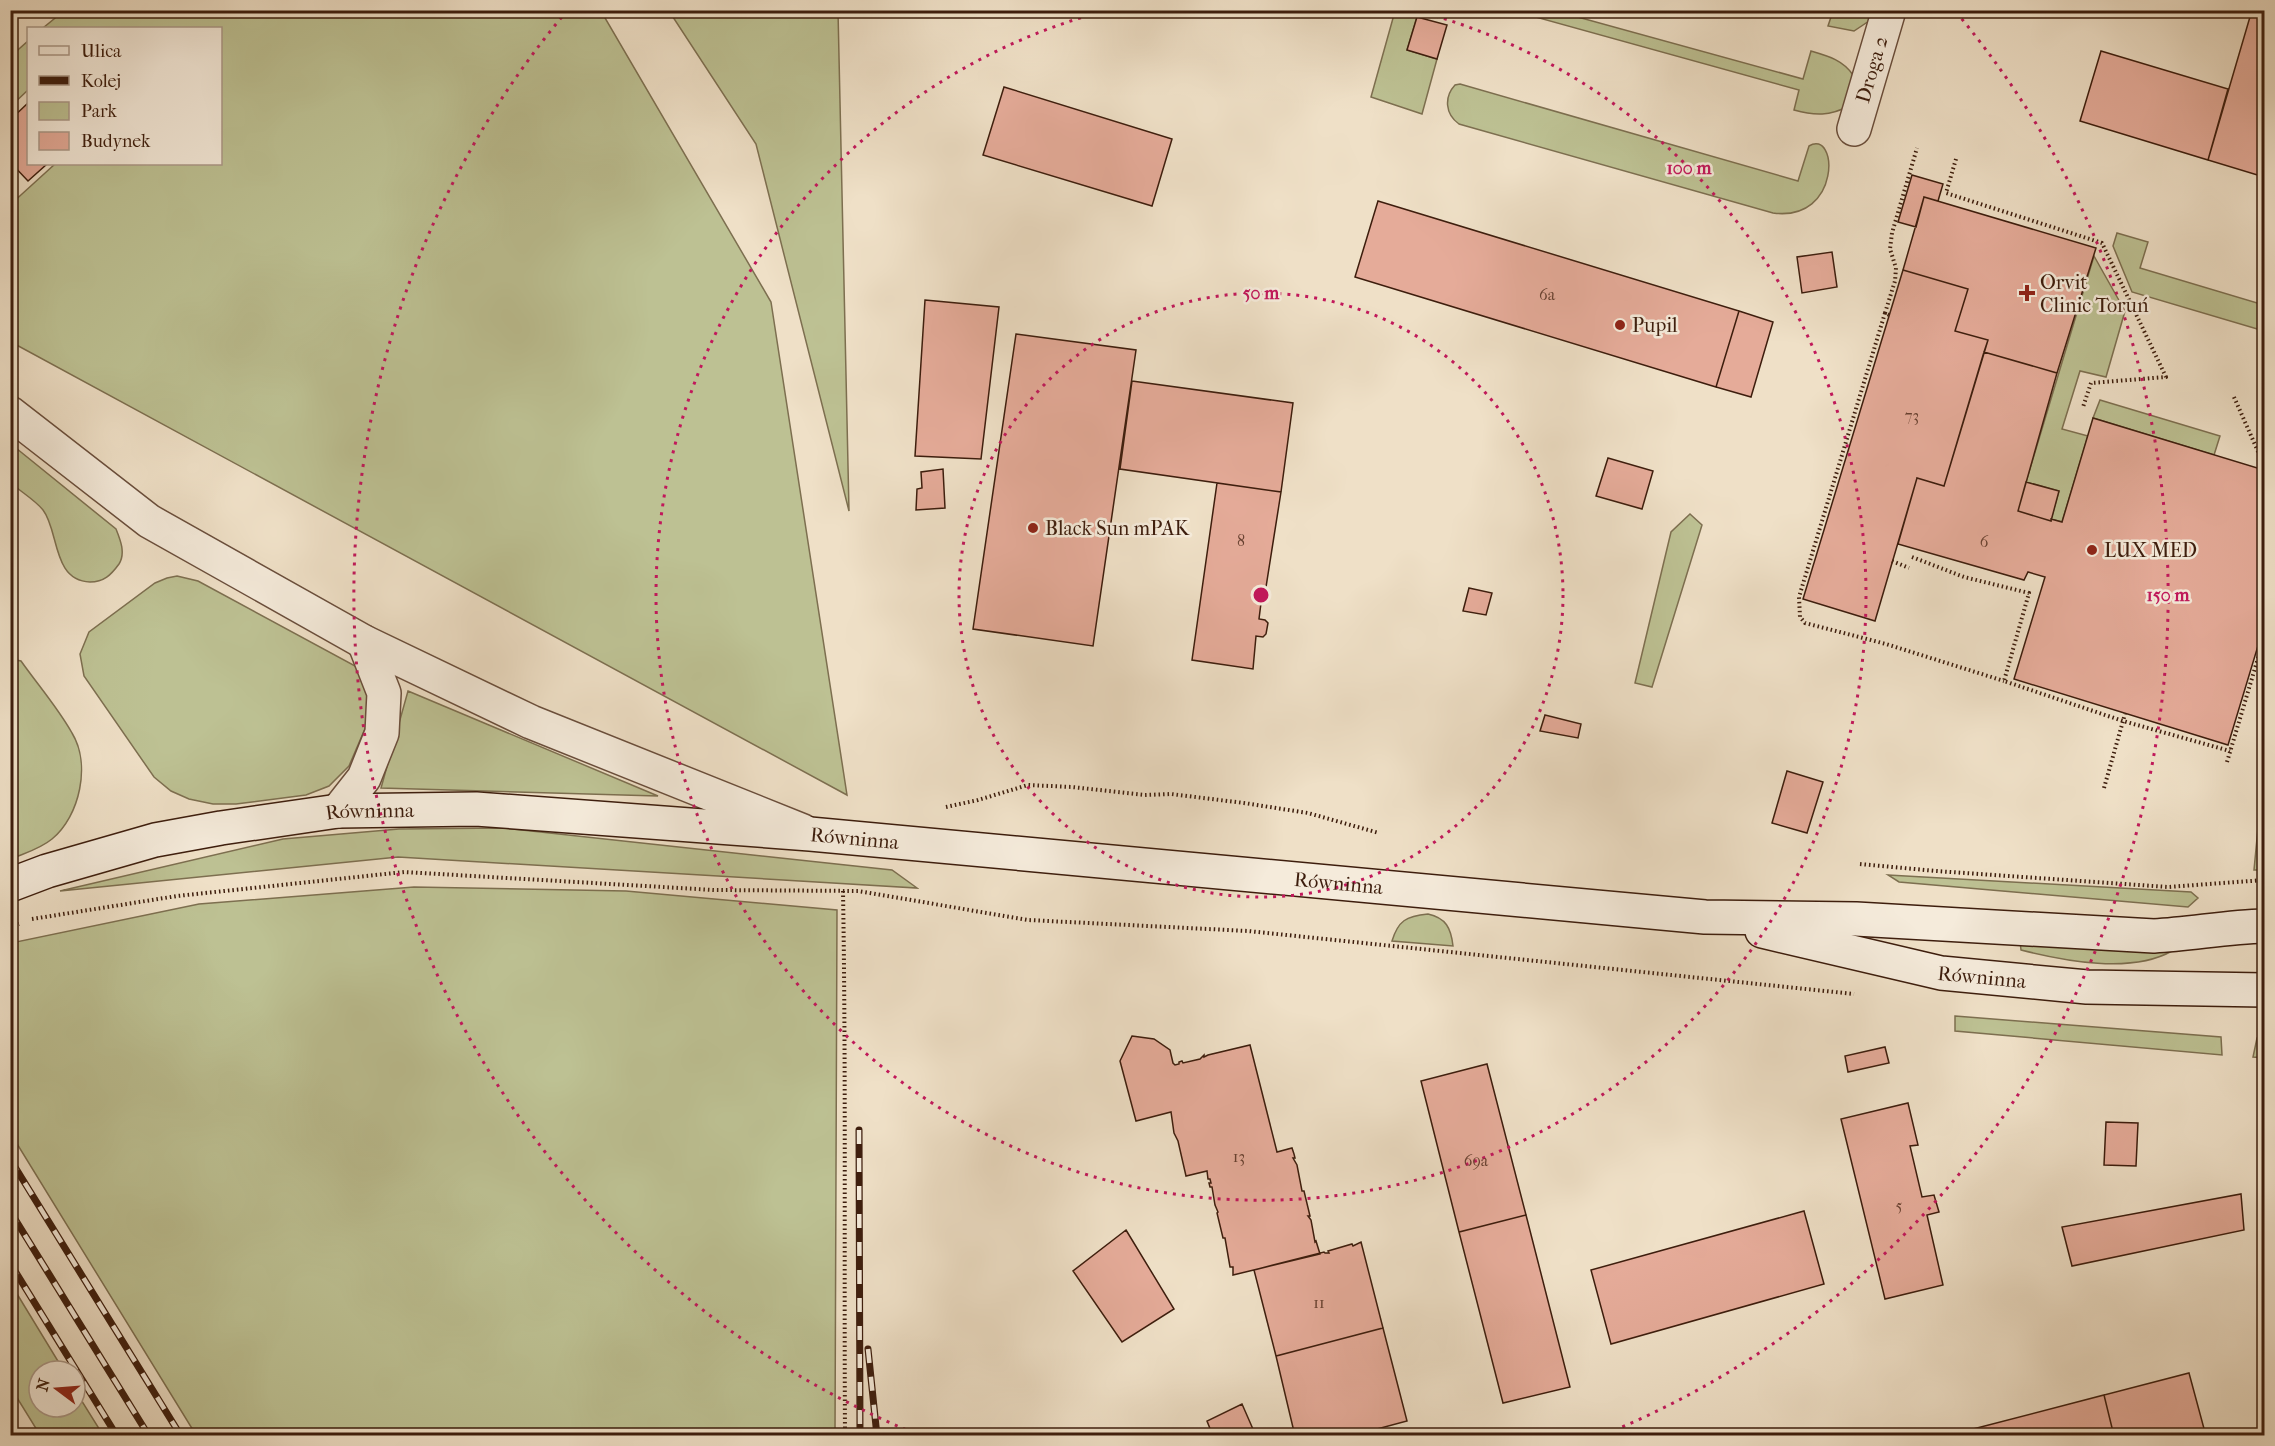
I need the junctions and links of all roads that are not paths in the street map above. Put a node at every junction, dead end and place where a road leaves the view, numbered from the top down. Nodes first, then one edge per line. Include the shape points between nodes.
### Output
1 (1889, 10) edge
2 (1854, 129) dead end
3 (10, 413) edge
4 (364, 642) junction
5 (338, 811) junction
6 (810, 834) junction
7 (10, 885) edge
8 (1705, 917) junction
9 (2265, 926) edge
10 (2265, 990) edge

1 - 2 street, Droga 2
3 - 4 street via 149,521
4 - 5 street via 384,693 382,733 364,778
4 - 6 street via 531,722
5 - 6 street, Równinna via 476,809
5 - 7 street, Równinna via 155,840
6 - 8 street, Równinna
8 - 9 street, Równinna via 1856,919 2154,936
8 - 10 street, Równinna via 1941,973 2087,987

